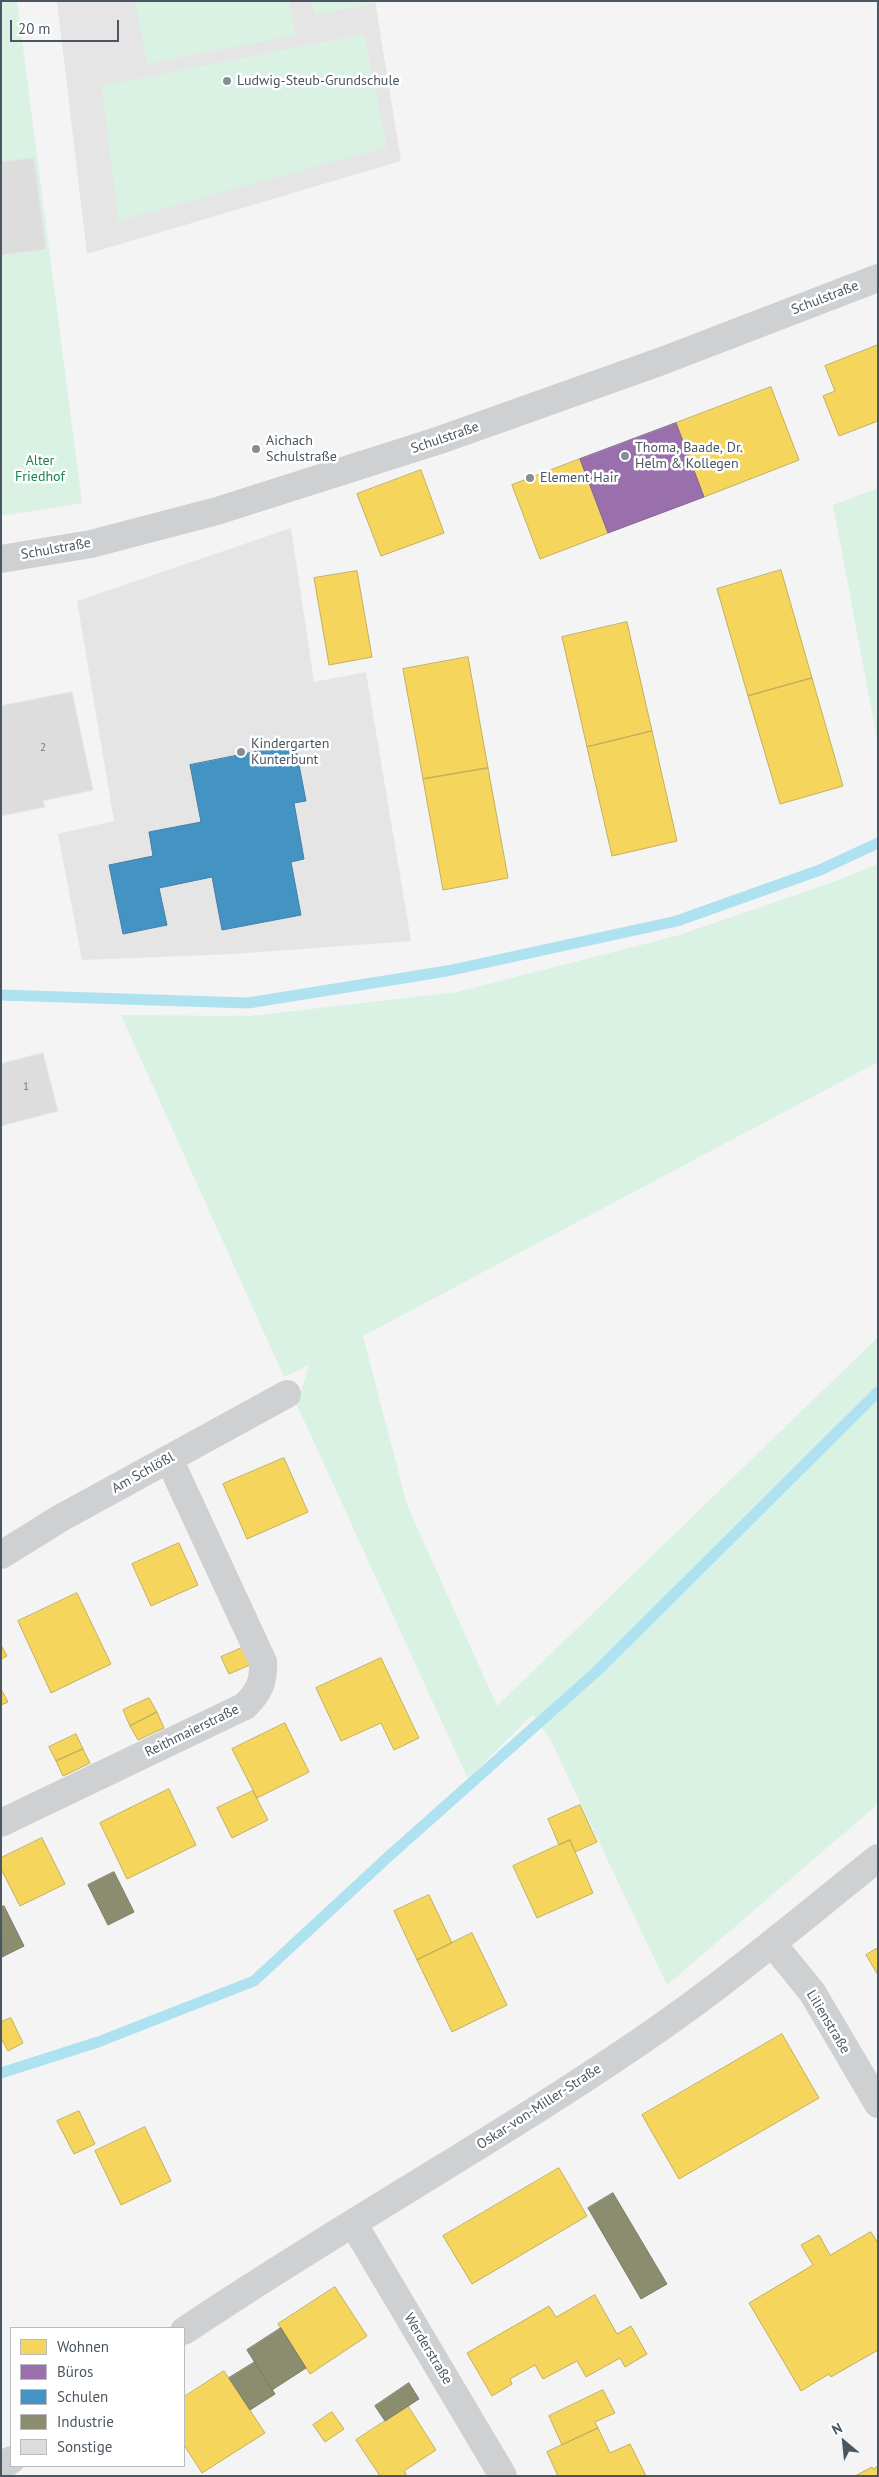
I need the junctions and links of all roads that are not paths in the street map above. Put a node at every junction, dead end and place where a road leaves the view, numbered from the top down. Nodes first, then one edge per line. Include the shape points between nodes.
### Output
1 (878, 278) edge
2 (1, 559) edge
3 (286, 1394) dead end
4 (168, 1459) junction
5 (1, 1554) edge
6 (1, 1823) edge
7 (878, 1858) edge
8 (772, 1943) junction
9 (878, 2104) edge
10 (353, 2223) junction
11 (185, 2331) edge
12 (503, 2476) edge

1 - 2 street, Schulstraße via 662,362 440,440 217,511 91,544
3 - 4 street, Am Schlößl
4 - 5 street, Am Schlößl
4 - 6 street, Reithmaierstraße via 263,1662 264,1678 257,1694 245,1706
7 - 8 street, Oskar-von-Miller-Straße
8 - 9 street, Lilienstraße via 812,1992
8 - 10 street, Oskar-von-Miller-Straße via 656,2031 517,2123
10 - 11 street, Oskar-von-Miller-Straße
10 - 12 street, Werderstraße

